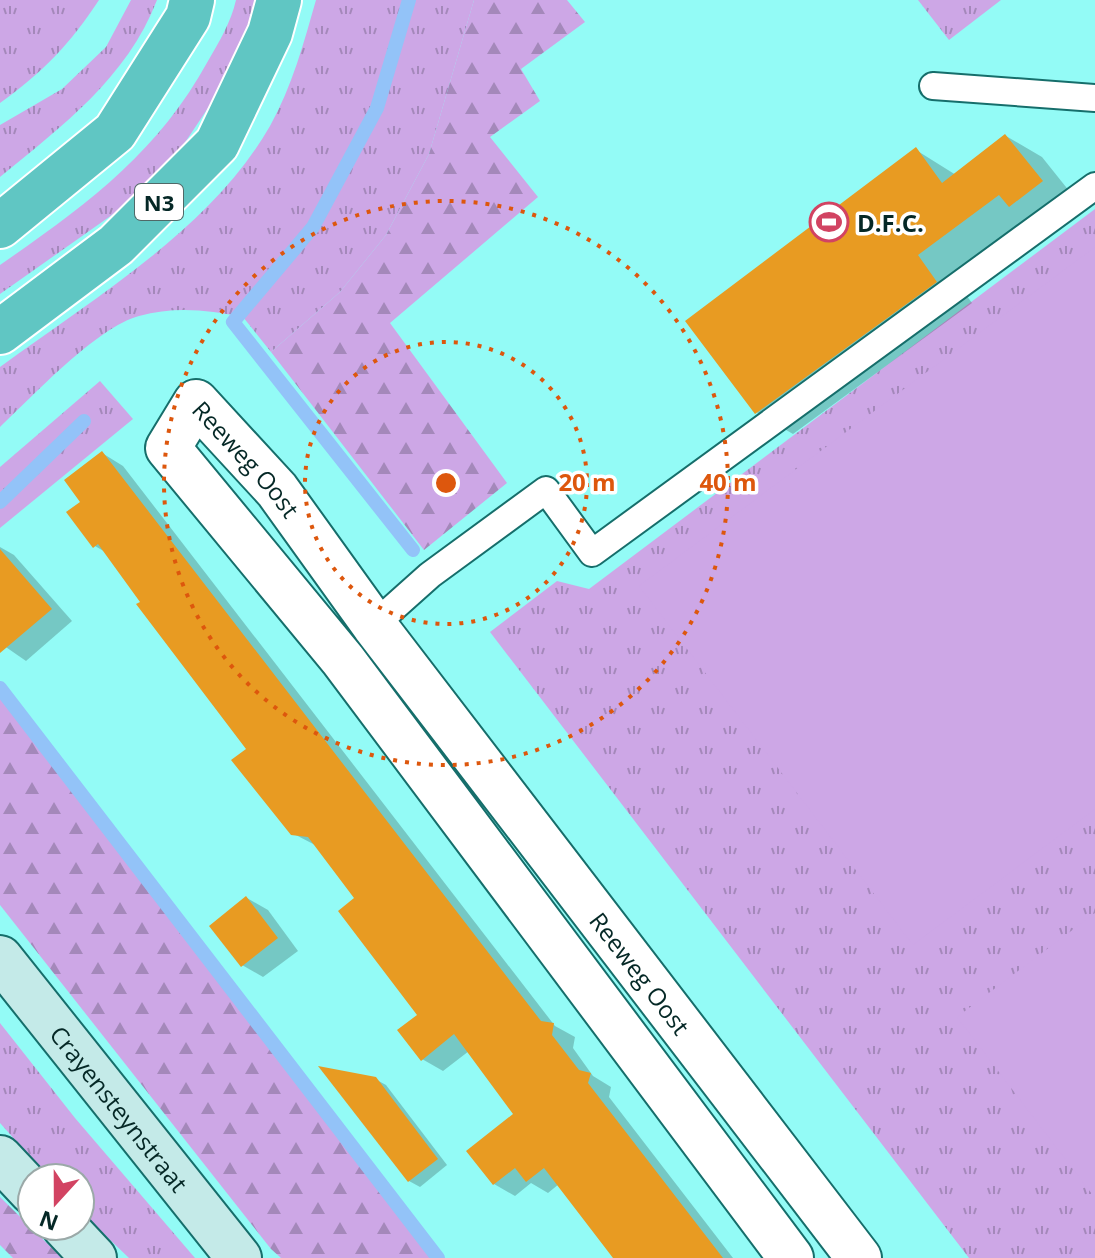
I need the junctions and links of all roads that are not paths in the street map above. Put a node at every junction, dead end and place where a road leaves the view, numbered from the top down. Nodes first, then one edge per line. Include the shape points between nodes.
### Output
1 (192, 0) edge
2 (279, 0) edge
3 (933, 86) dead end
4 (1095, 98) edge
5 (1095, 186) edge
6 (0, 226) edge
7 (0, 332) edge
8 (374, 625) junction
9 (0, 958) edge
10 (0, 1158) edge
11 (16, 1175) edge
12 (79, 1242) edge
13 (94, 1258) edge
14 (239, 1258) edge
15 (791, 1258) edge
16 (859, 1258) edge

1 - 6 highway via 188,17 115,132
2 - 7 highway, N3 via 270,33 217,144 116,245
3 - 4 lane
5 - 8 lane via 592,553 546,490 430,575
8 - 15 street, Reeweg Oost via 277,490 196,402 168,448 343,660
8 - 16 street, Reeweg Oost
9 - 14 main road, Crayensteynstraat
10 - 11 main road
12 - 13 main road

